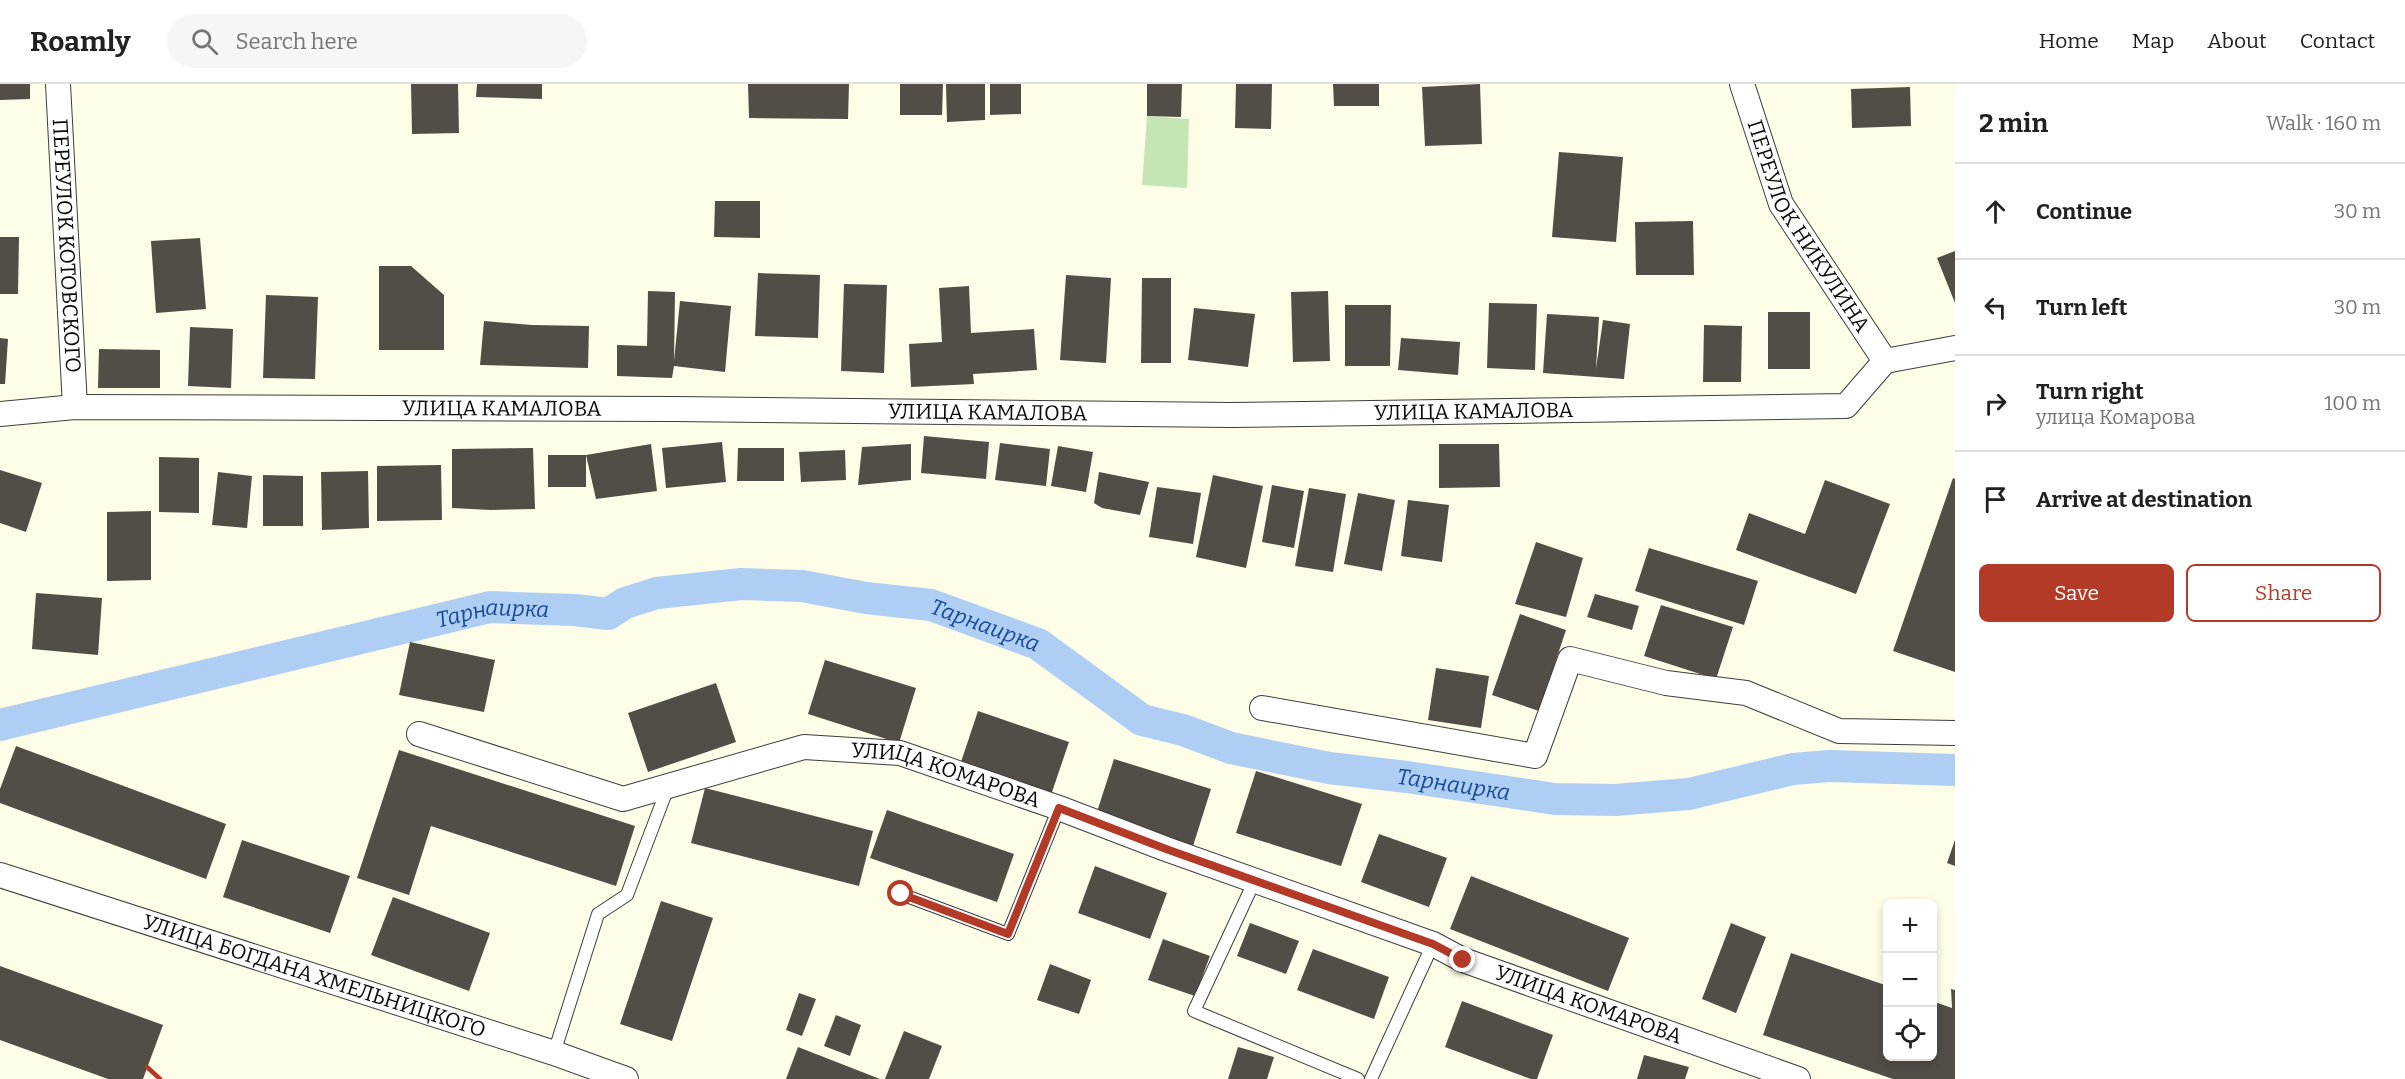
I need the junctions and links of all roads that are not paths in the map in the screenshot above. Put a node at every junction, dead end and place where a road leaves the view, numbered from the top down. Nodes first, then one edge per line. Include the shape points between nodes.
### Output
1 (58, 84) edge
2 (1742, 84) edge
3 (1955, 348) edge
4 (1885, 361) junction
5 (75, 407) junction
6 (0, 414) edge
7 (1262, 708) dead end
8 (1955, 733) edge
9 (419, 734) dead end
10 (668, 787) junction
11 (1059, 808) junction
12 (0, 875) edge
13 (1255, 880) junction
14 (901, 894) dead end
15 (1433, 944) junction
16 (554, 1053) junction
17 (1757, 1072) edge
18 (626, 1079) edge
19 (1358, 1079) edge
20 (1371, 1079) edge
21 (1798, 1079) edge

1 - 5 street, ПЕРЕУЛОК КОТОВСКОГО
2 - 4 street, ПЕРЕУЛОК НИКУЛИНА via 1781,204
3 - 4 street
4 - 5 street, УЛИЦА КАМАЛОВА via 1846,406 1231,415
5 - 6 street, УЛИЦА КАМАЛОВА
7 - 8 street via 1535,756 1570,659 1666,683 1746,693 1839,731
9 - 10 street, УЛИЦА КОМАРОВА via 624,800
10 - 11 street, УЛИЦА КОМАРОВА via 804,747 900,753
10 - 16 lane via 627,895 598,914
11 - 13 street, УЛИЦА КОМАРОВА
11 - 14 lane via 1008,934
12 - 16 street, УЛИЦА БОГДАНА ХМЕЛЬНИЦКОГО
13 - 15 street, УЛИЦА КОМАРОВА
13 - 19 lane via 1194,1011
15 - 17 street, УЛИЦА КОМАРОВА via 1463,960
15 - 20 lane
16 - 18 street, УЛИЦА БОГДАНА ХМЕЛЬНИЦКОГО
17 - 21 street, УЛИЦА КОМАРОВА

